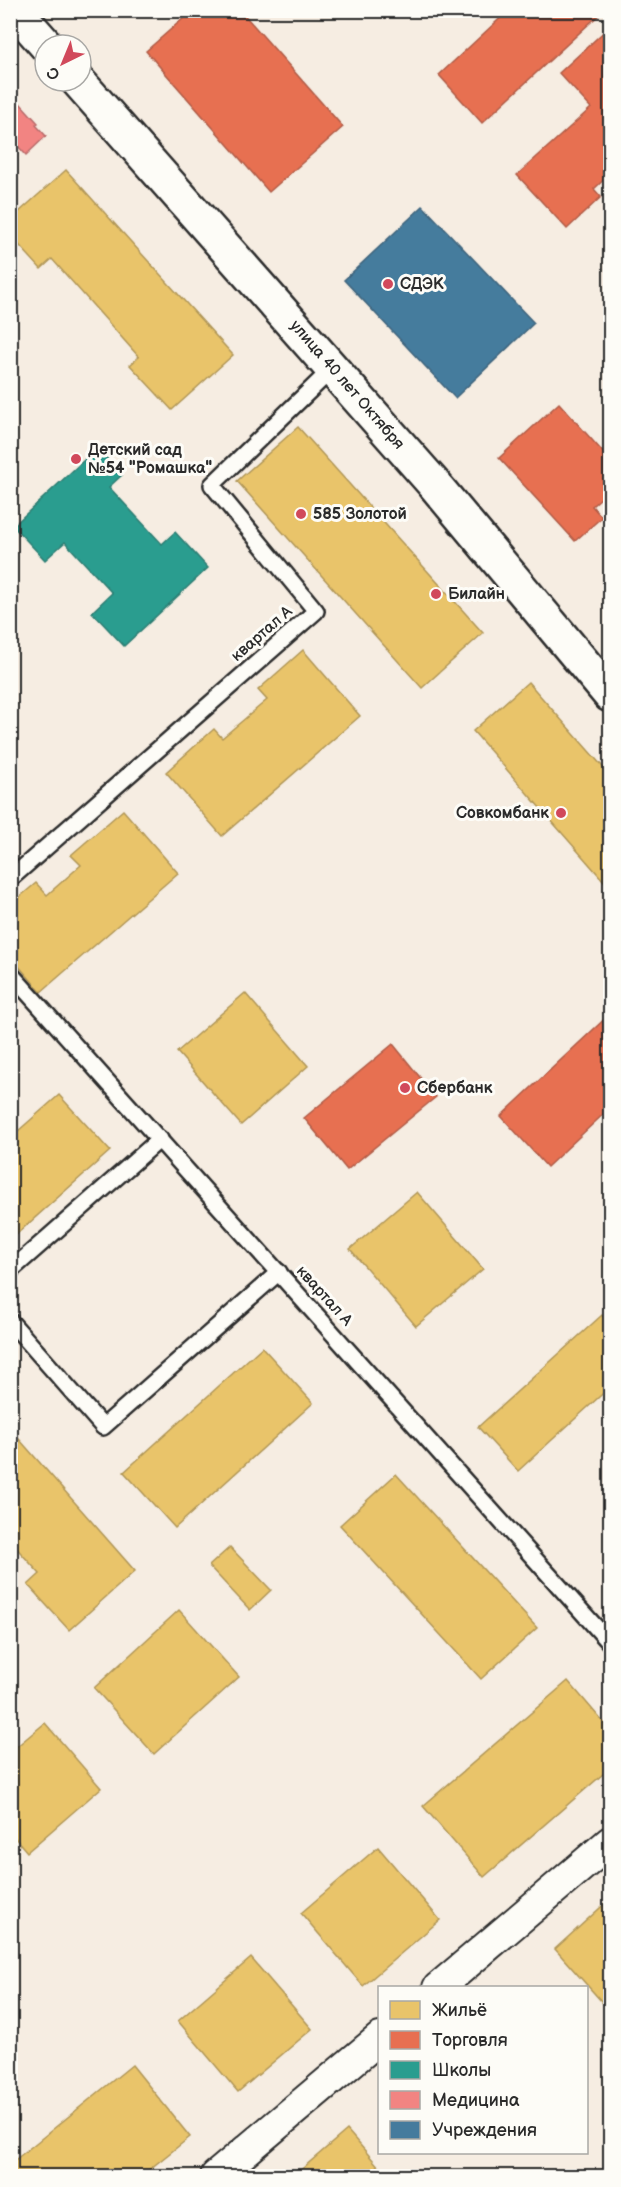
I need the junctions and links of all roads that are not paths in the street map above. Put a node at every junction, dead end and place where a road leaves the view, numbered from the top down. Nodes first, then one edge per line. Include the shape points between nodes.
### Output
1 (15, 10) edge
2 (35, 33) edge
3 (89, 93) edge
4 (332, 369) junction
5 (610, 695) edge
6 (10, 879) edge
7 (10, 973) edge
8 (160, 1139) junction
9 (10, 1271) edge
10 (279, 1272) junction
11 (10, 1321) edge
12 (610, 1643) edge
13 (610, 1842) edge
14 (440, 1986) edge
15 (378, 2039) edge
16 (216, 2176) edge

1 - 2 street
3 - 4 street, улица 40 лет Октября
4 - 5 street, улица 40 лет Октября
4 - 6 lane, квартал А via 212,485 316,611
7 - 8 lane, квартал А
8 - 9 lane
8 - 10 lane, квартал А
10 - 11 lane via 103,1426
10 - 12 lane, квартал А
13 - 14 street
15 - 16 street

